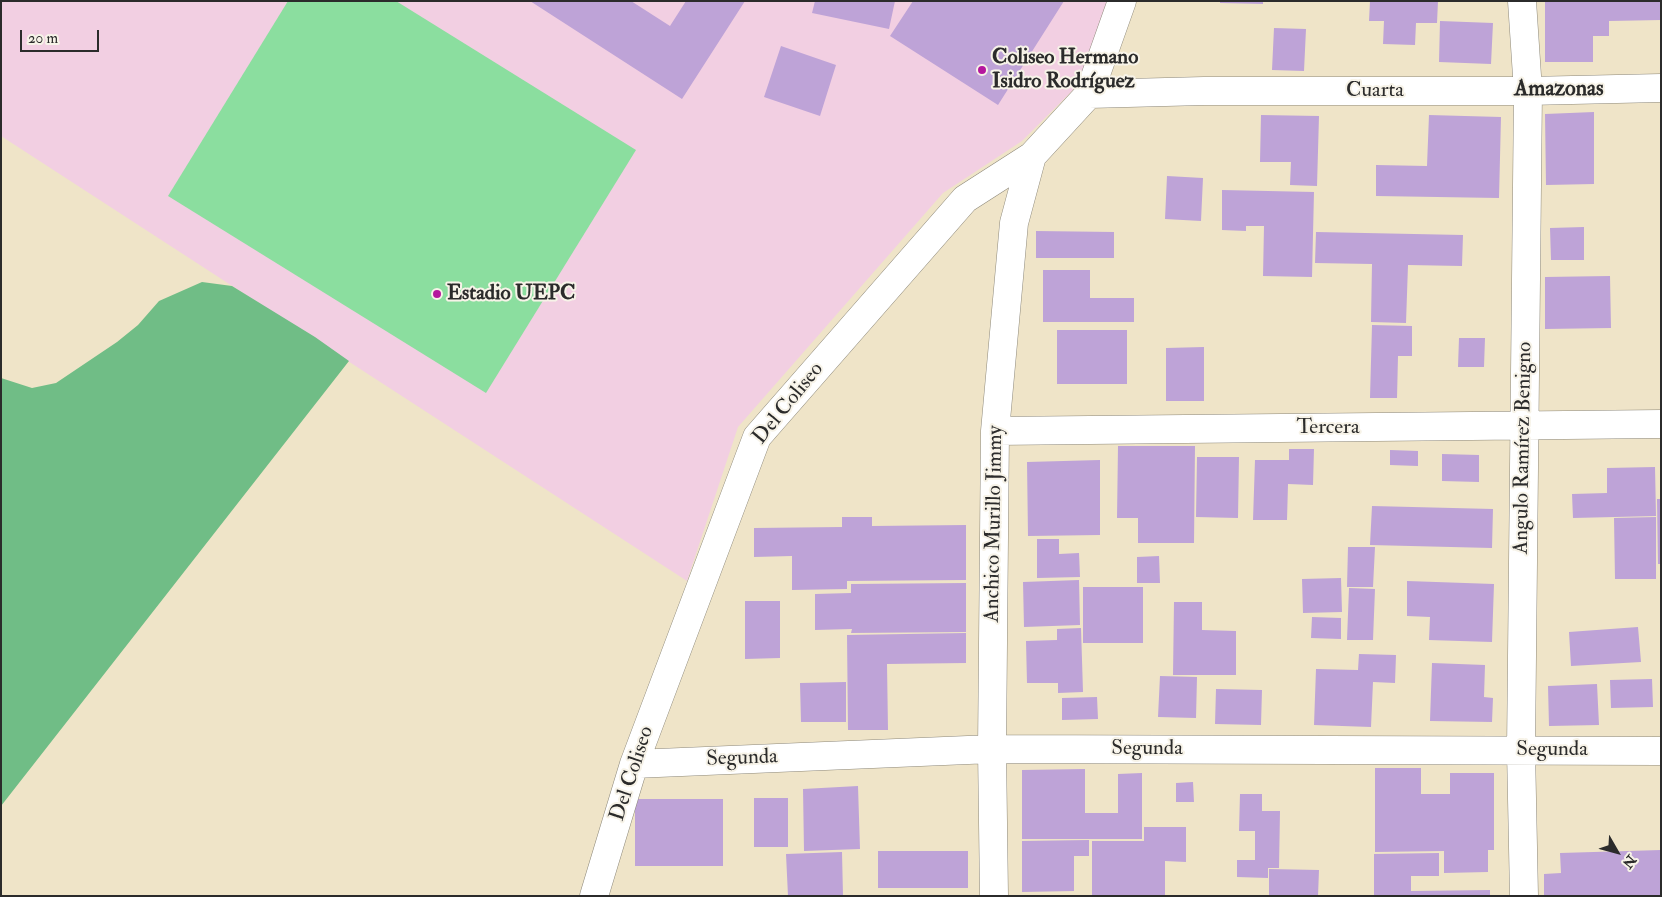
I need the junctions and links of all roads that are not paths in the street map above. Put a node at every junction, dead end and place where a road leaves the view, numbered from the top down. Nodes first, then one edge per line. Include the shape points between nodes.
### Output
1 (1122, 1) edge
2 (1522, 1) edge
3 (1661, 88) edge
4 (1528, 91) junction
5 (1089, 94) junction
6 (1032, 156) junction
7 (1661, 424) edge
8 (1524, 426) junction
9 (995, 430) junction
10 (992, 749) junction
11 (1521, 750) junction
12 (1661, 751) edge
13 (634, 764) junction
14 (594, 896) edge
15 (994, 896) edge
16 (1524, 896) edge

1 - 5 street, Del Coliseo
2 - 4 street, Angulo Ramírez Benigno
3 - 4 street, Cuarta
4 - 5 street, Cuarta
4 - 8 street, Angulo Ramírez Benigno
5 - 6 street, Del Coliseo
6 - 9 street, Anchico Murillo Jimmy via 1014,223
6 - 13 street, Del Coliseo via 965,199 757,437
7 - 8 street, Tercera
8 - 9 street, Tercera
8 - 11 street, Angulo Ramírez Benigno
9 - 10 street, Anchico Murillo Jimmy
10 - 11 street, Segunda
10 - 13 street, Segunda
10 - 15 street, Anchico Murillo Jimmy
11 - 12 street, Segunda
11 - 16 street, Angulo Ramírez Benigno
13 - 14 street, Del Coliseo

